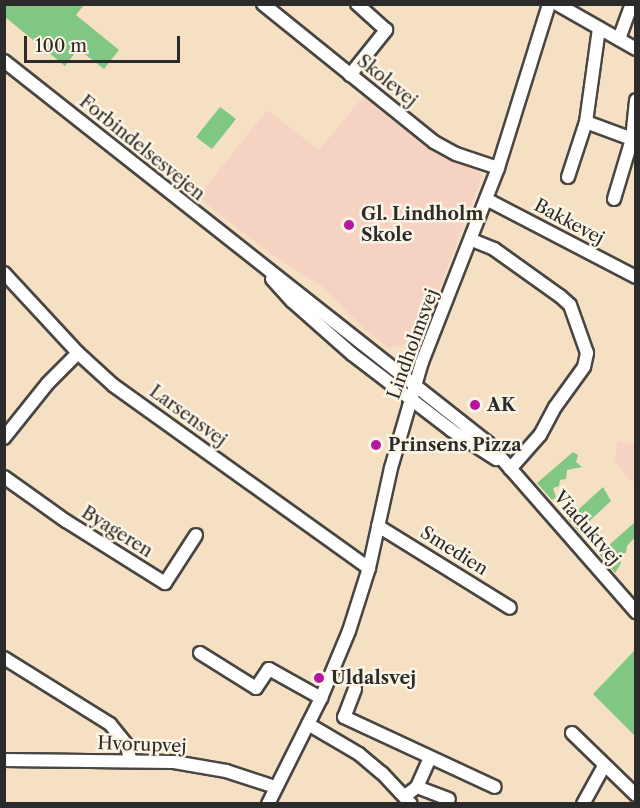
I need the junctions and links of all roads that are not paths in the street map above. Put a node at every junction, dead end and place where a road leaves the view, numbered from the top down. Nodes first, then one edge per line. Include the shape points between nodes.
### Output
1 (263, 4) edge
2 (357, 4) edge
3 (549, 4) edge
4 (557, 4) edge
5 (632, 4) edge
6 (599, 28) junction
7 (619, 39) junction
8 (636, 49) edge
9 (4, 61) edge
10 (350, 75) junction
11 (636, 100) edge
12 (586, 122) junction
13 (632, 139) junction
14 (498, 168) junction
15 (568, 177) dead end
16 (486, 199) junction
17 (614, 199) dead end
18 (472, 240) junction
19 (256, 263) junction
20 (4, 273) edge
21 (636, 278) edge
22 (78, 353) junction
23 (415, 383) junction
24 (411, 400) junction
25 (4, 438) edge
26 (510, 469) junction
27 (4, 477) edge
28 (378, 526) junction
29 (196, 535) dead end
30 (369, 568) junction
31 (510, 608) dead end
32 (636, 612) edge
33 (200, 653) dead end
34 (4, 658) edge
35 (355, 689) dead end
36 (321, 698) junction
37 (308, 724) junction
38 (572, 733) dead end
39 (430, 758) junction
40 (4, 760) edge
41 (131, 761) junction
42 (604, 766) junction
43 (275, 787) junction
44 (417, 787) junction
45 (495, 787) dead end
46 (636, 795) edge
47 (449, 799) dead end
48 (408, 800) edge
49 (268, 804) edge
50 (584, 804) edge

1 - 10 street, Skolevej
2 - 10 street via 386,30
3 - 14 street, Lindholmsvej
4 - 6 street
5 - 7 street
6 - 7 street
6 - 12 street
7 - 8 street
9 - 19 street, Forbindelsesvejen
10 - 14 street, Skolevej via 434,142
11 - 13 street
12 - 13 street
12 - 15 street
13 - 17 street
14 - 16 street, Lindholmsvej
16 - 18 street, Lindholmsvej
16 - 21 street, Bakkevej
18 - 23 street, Lindholmsvej
18 - 26 street via 494,249 570,305 587,352 584,367 540,435
19 - 23 street, Forbindelsesvejen via 300,292
19 - 24 street, Forbindelsesvejen via 329,335
20 - 22 street, Larsensvej
22 - 25 street
22 - 30 street, Larsensvej via 113,385
23 - 24 street, Lindholmsvej
23 - 26 street, Viaduktvej via 488,443
24 - 26 street, Viaduktvej
24 - 28 street, Lindholmsvej
26 - 32 street, Viaduktvej
27 - 29 street, Byageren via 165,583
28 - 30 street, Lindholmsvej
28 - 31 street, Smedien
30 - 36 street, Lindholmsvej via 349,631
33 - 36 street via 256,688 269,669
34 - 41 street via 110,724 126,744
35 - 39 street via 344,717
36 - 37 street, Lindholmsvej
37 - 43 street, Lindholmsvej
37 - 48 street via 359,754
38 - 42 street
39 - 44 street
39 - 45 street
40 - 41 street, Hvorupvej
41 - 43 street, Hvorupvej via 202,765
42 - 46 street
42 - 50 street
43 - 49 street, Lindholmsvej
44 - 47 street
44 - 48 street

